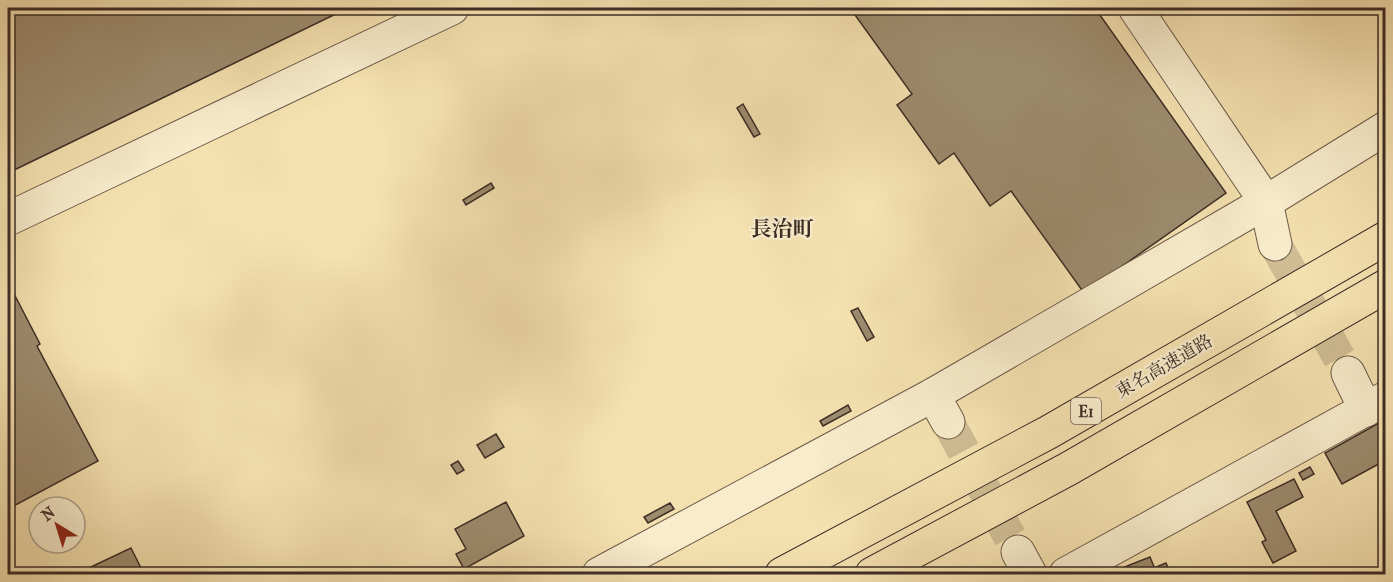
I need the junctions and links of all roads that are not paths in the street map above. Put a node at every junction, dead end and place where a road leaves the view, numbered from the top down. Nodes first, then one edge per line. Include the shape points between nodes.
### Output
1 (452, 8) edge
2 (1135, 8) edge
3 (1386, 128) edge
4 (1266, 202) junction
5 (8, 219) edge
6 (1386, 238) edge
7 (1275, 244) tunnel mouth
8 (1386, 286) edge
9 (1348, 373) tunnel mouth
10 (1376, 404) edge
11 (599, 574) edge
12 (782, 574) edge
13 (872, 574) edge
14 (1066, 574) edge

1 - 5 street
2 - 4 street
3 - 4 street
4 - 7 street
4 - 11 street via 941,408
6 - 12 highway, 東名高速道路 / E1 via 1049,432
8 - 13 highway, E1 via 1068,469
9 - 10 street
10 - 14 street

